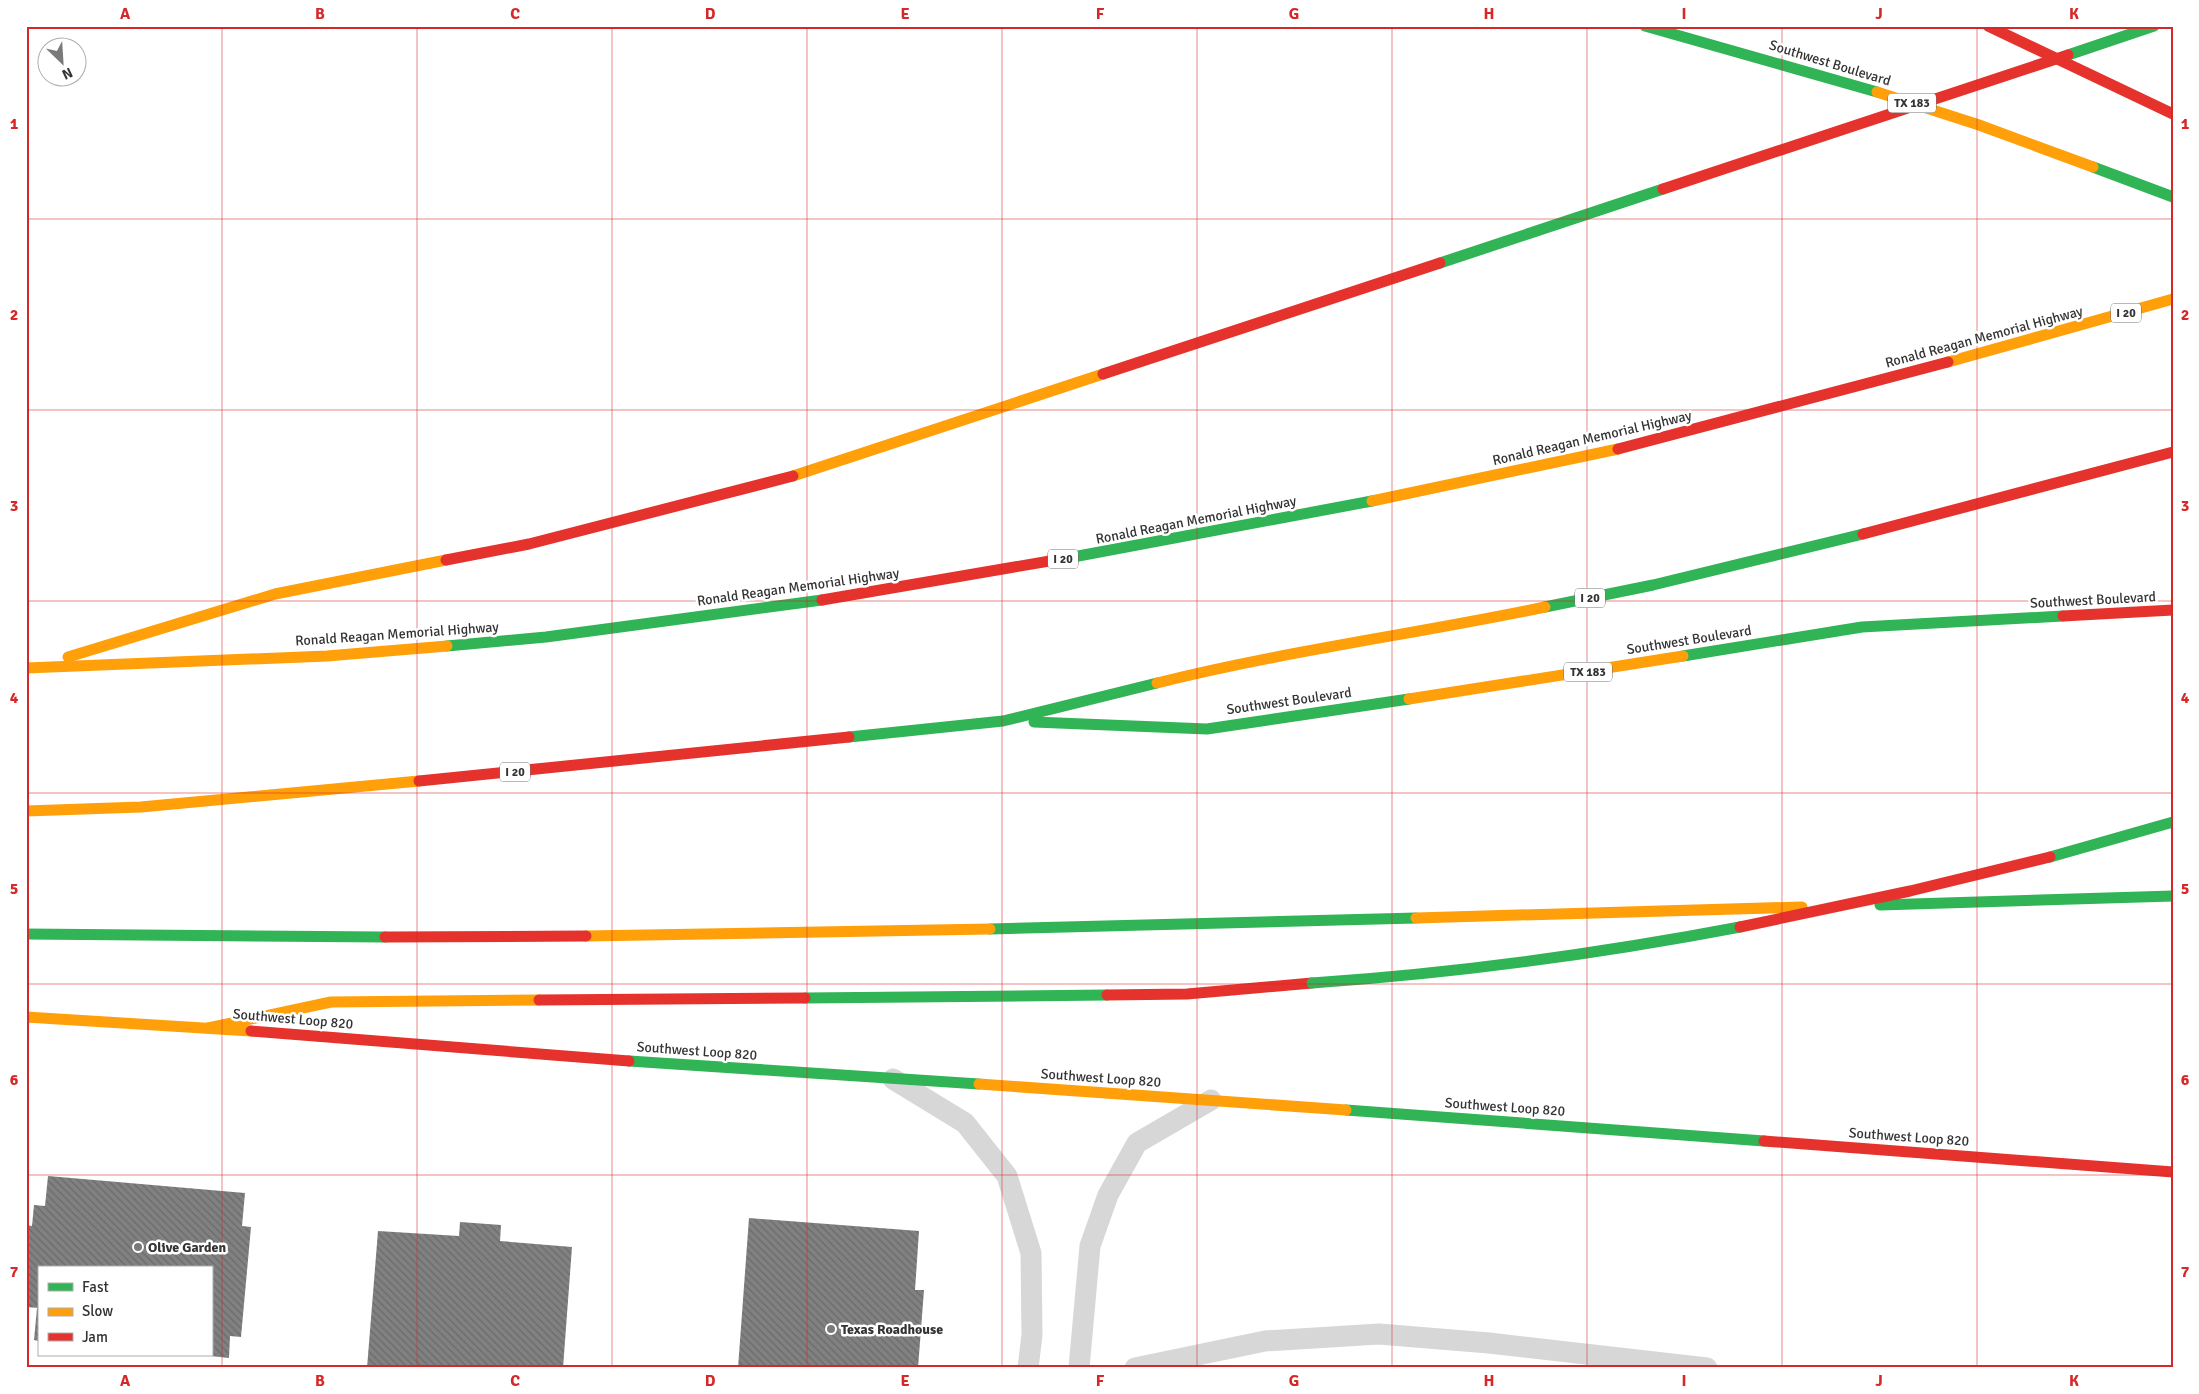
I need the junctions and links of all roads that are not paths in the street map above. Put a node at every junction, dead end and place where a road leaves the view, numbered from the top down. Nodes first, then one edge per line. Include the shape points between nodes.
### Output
1 (1645, 26) edge
2 (1988, 26) edge
3 (2154, 26) edge
4 (2173, 114) edge
5 (2173, 197) edge
6 (2173, 299) edge
7 (2173, 452) edge
8 (2173, 610) edge
9 (28, 668) edge
10 (1003, 721) junction
11 (26, 811) edge
12 (2173, 822) edge
13 (2173, 896) edge
14 (26, 934) edge
15 (26, 1017) edge
16 (208, 1028) junction
17 (892, 1079) junction
18 (1211, 1100) junction
19 (2173, 1172) edge
20 (1028, 1368) edge
21 (1079, 1368) edge
22 (1135, 1368) edge
23 (1707, 1368) edge

1 - 5 main road, Southwest Boulevard / TX 183 via 1862,87 1979,125
2 - 4 main road
3 - 9 main road, bridge via 802,474 528,544 275,594
6 - 9 main road, Ronald Reagan Memorial Highway / I 20 via 1877,382 1616,449 1206,534 874,592 546,637 327,656
7 - 10 main road, I 20 via 1884,529 1653,585 1474,622 1232,664
8 - 10 main road, Southwest Boulevard / TX 183 via 1862,627 1207,729
10 - 11 main road, I 20 via 141,807
12 - 16 main road, bridge via 1921,889 1687,937 1578,955 1378,979 1167,994 331,1002
13 - 14 main road via 884,932 282,938
15 - 16 main road, Southwest Loop 820
16 - 17 main road, Southwest Loop 820
17 - 18 main road, Southwest Loop 820
17 - 20 lane via 965,1123 1008,1176 1031,1253 1032,1335
18 - 19 main road, Southwest Loop 820
18 - 21 lane via 1138,1142 1108,1195 1090,1246
22 - 23 lane via 1265,1341 1379,1334

